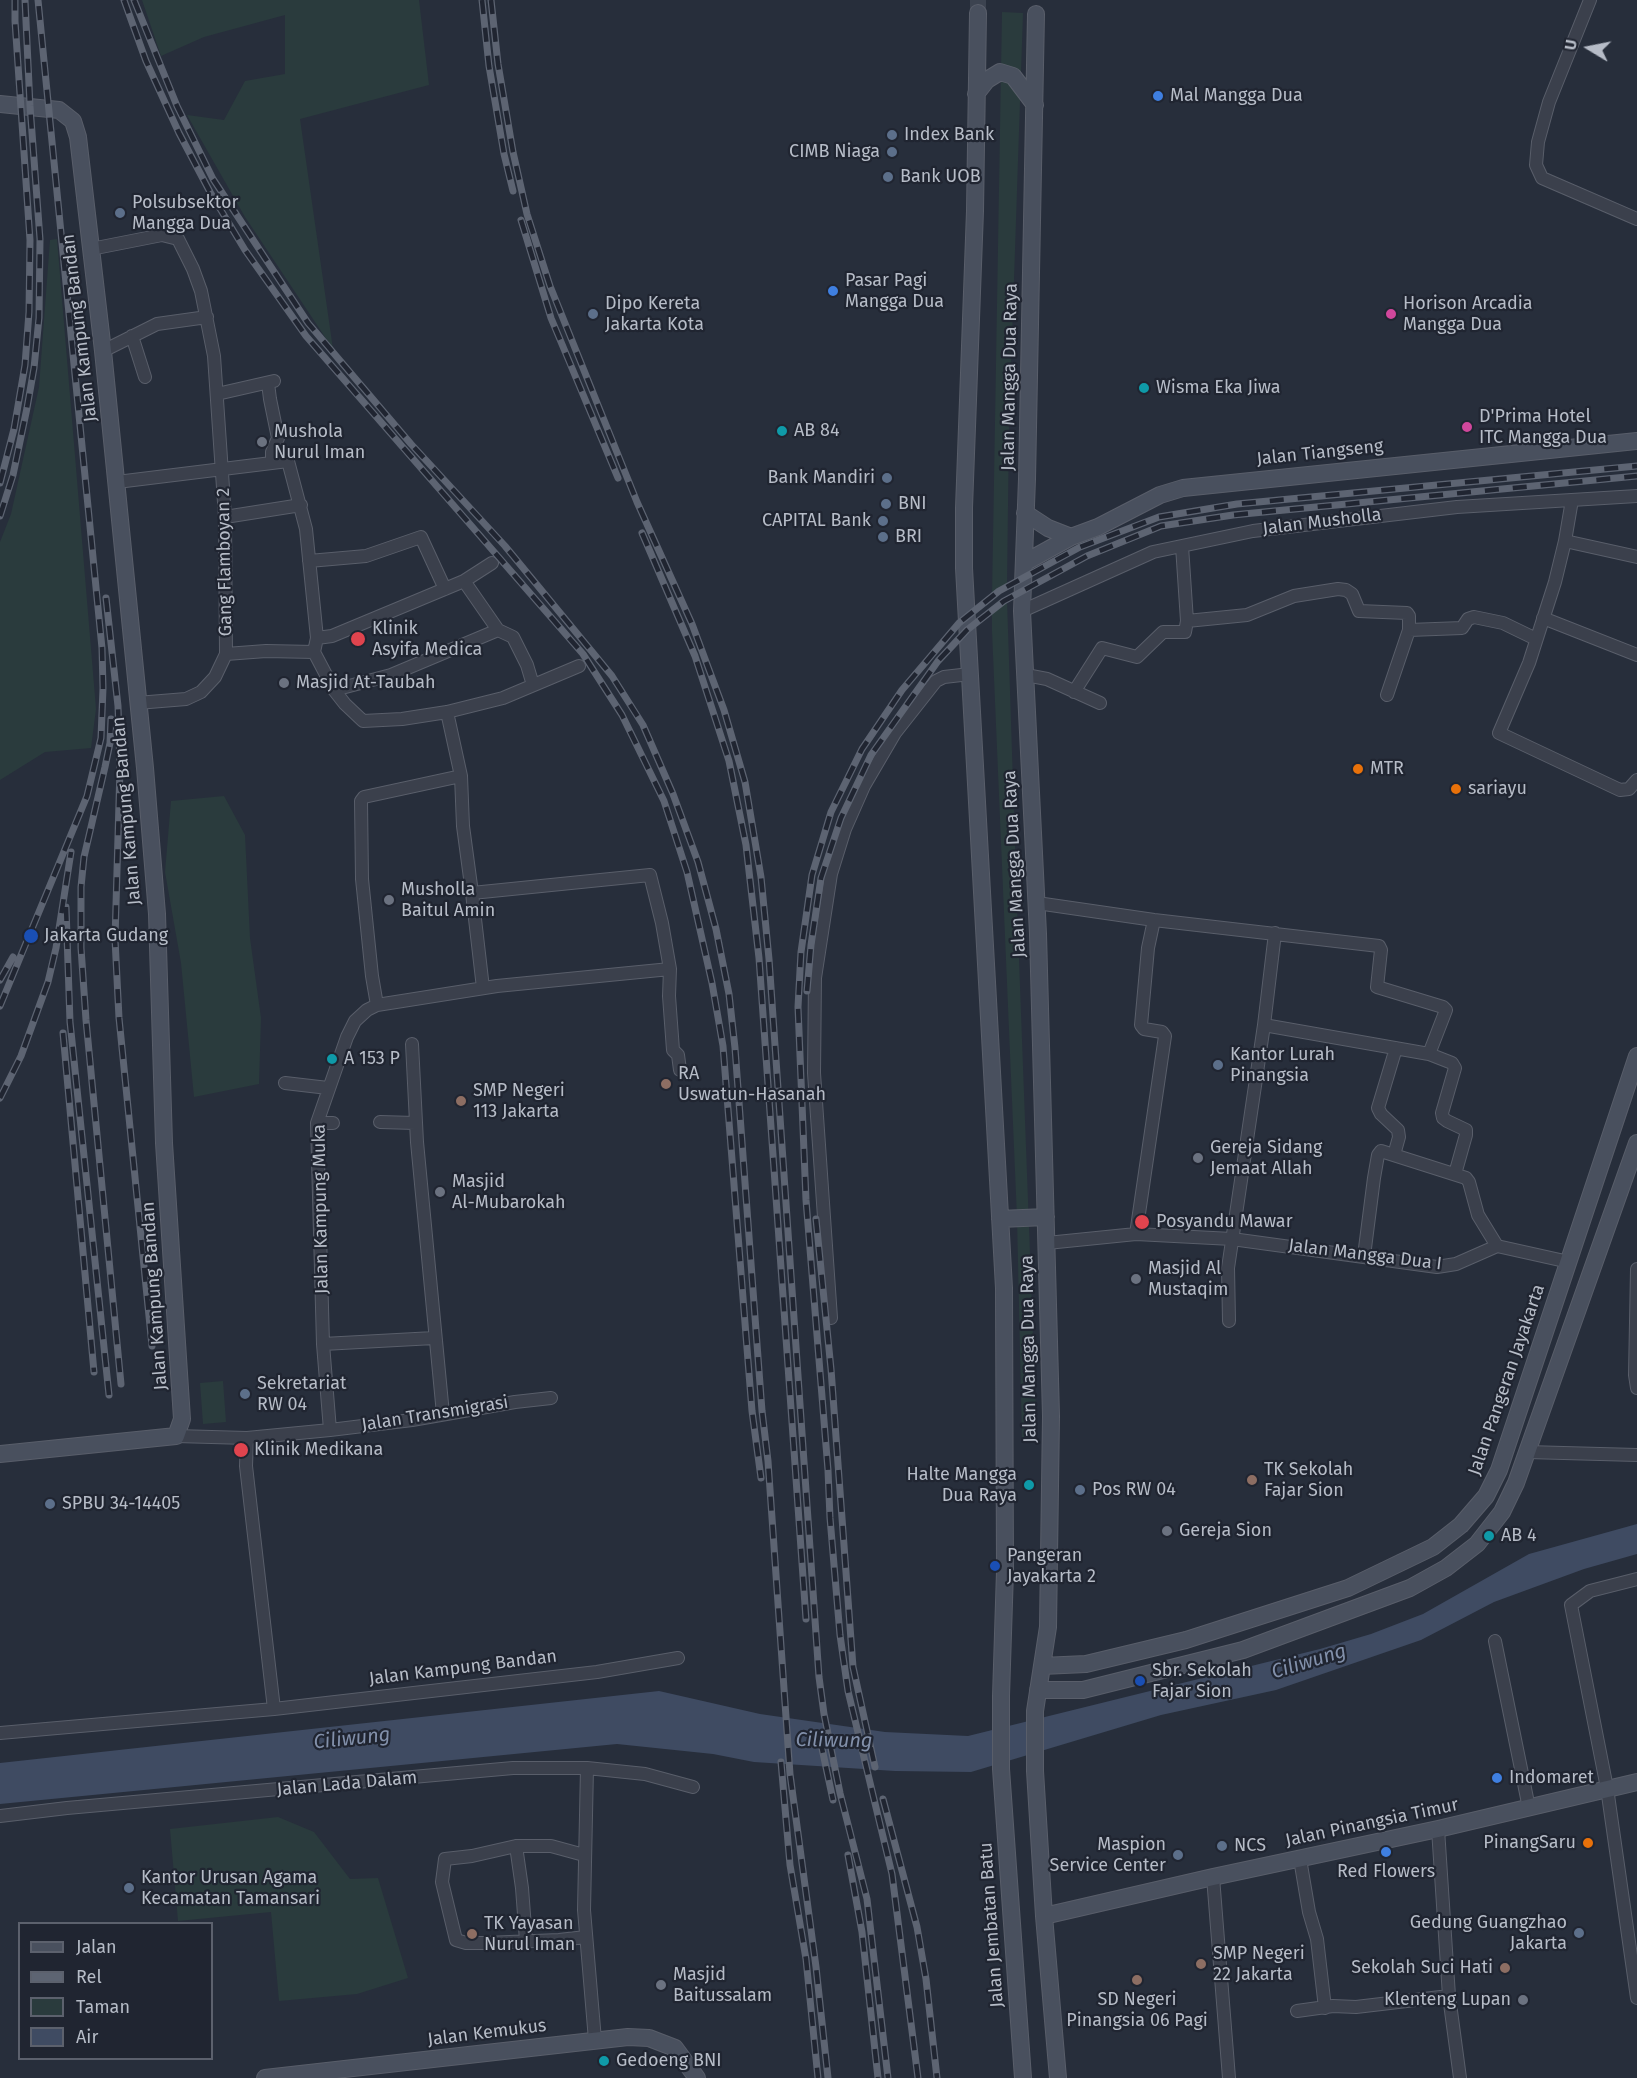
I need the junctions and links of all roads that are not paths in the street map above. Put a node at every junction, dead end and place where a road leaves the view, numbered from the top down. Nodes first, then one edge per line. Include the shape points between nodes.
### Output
1 (1590, 0) edge
2 (978, 12) tunnel mouth
3 (1036, 14) dead end
4 (976, 94) junction
5 (0, 104) edge
6 (1035, 105) junction
7 (1637, 219) edge
8 (91, 249) junction
9 (207, 317) junction
10 (132, 336) junction
11 (103, 351) junction
12 (145, 377) dead end
13 (217, 394) junction
14 (1637, 441) edge
15 (272, 462) junction
16 (223, 469) junction
17 (117, 482) junction
18 (1637, 496) edge
19 (1572, 500) junction
20 (301, 505) junction
21 (1025, 513) junction
22 (225, 517) junction
23 (1071, 537) junction
24 (1565, 541) junction
25 (1182, 546) junction
26 (1637, 557) edge
27 (309, 561) junction
28 (492, 563) dead end
29 (1024, 563) junction
30 (464, 581) junction
31 (445, 589) junction
32 (1022, 611) junction
33 (1543, 618) junction
34 (1187, 621) junction
35 (498, 630) junction
36 (1409, 630) junction
37 (317, 638) junction
38 (1536, 639) junction
39 (314, 652) junction
40 (226, 654) junction
41 (1637, 655) edge
42 (579, 666) dead end
43 (970, 674) junction
44 (1026, 675) junction
45 (532, 685) junction
46 (334, 690) junction
47 (1074, 692) junction
48 (1387, 695) dead end
49 (137, 703) junction
50 (1100, 703) dead end
51 (447, 712) junction
52 (461, 776) junction
53 (1637, 780) edge
54 (472, 893) junction
55 (1037, 903) junction
56 (1154, 920) junction
57 (1275, 933) junction
58 (670, 969) junction
59 (483, 988) junction
60 (377, 1005) junction
61 (1264, 1025) junction
62 (412, 1044) dead end
63 (1396, 1048) junction
64 (1429, 1054) junction
65 (1637, 1056) edge
66 (680, 1070) dead end
67 (285, 1083) dead end
68 (328, 1088) junction
69 (380, 1122) dead end
70 (416, 1122) junction
71 (317, 1123) junction
72 (333, 1123) dead end
73 (1637, 1143) edge
74 (1394, 1155) junction
75 (1601, 1163) junction
76 (1627, 1171) junction
77 (1455, 1174) junction
78 (1592, 1191) junction
79 (1617, 1199) junction
80 (1046, 1217) junction
81 (1000, 1220) junction
82 (1136, 1234) junction
83 (1232, 1239) junction
84 (1047, 1243) junction
85 (1497, 1246) junction
86 (1364, 1256) junction
87 (1569, 1262) junction
88 (1637, 1269) edge
89 (831, 1318) dead end
90 (1229, 1321) dead end
91 (434, 1338) junction
92 (323, 1344) junction
93 (1637, 1388) edge
94 (550, 1398) dead end
95 (443, 1414) junction
96 (330, 1430) junction
97 (176, 1436) junction
98 (248, 1438) junction
99 (1527, 1452) junction
100 (0, 1454) edge
101 (1637, 1455) edge
102 (1637, 1579) edge
103 (1238, 1625) junction
104 (1495, 1641) dead end
105 (1243, 1650) junction
106 (678, 1658) dead end
107 (1042, 1666) junction
108 (1038, 1690) junction
109 (274, 1709) junction
110 (0, 1733) edge
111 (587, 1768) junction
112 (1001, 1769) joint
113 (1637, 1782) edge
114 (693, 1787) dead end
115 (1607, 1788) junction
116 (1529, 1808) junction
117 (0, 1816) edge
118 (1438, 1829) junction
119 (516, 1846) junction
120 (584, 1855) junction
121 (1300, 1858) junction
122 (1213, 1877) junction
123 (1044, 1916) junction
124 (586, 1937) junction
125 (526, 1941) junction
126 (1449, 1996) junction
127 (1637, 1998) edge
128 (1325, 2008) junction
129 (1297, 2011) dead end
130 (595, 2040) junction
131 (265, 2078) edge
132 (697, 2078) edge
133 (1023, 2078) edge
134 (1058, 2078) edge
135 (1229, 2078) edge
136 (1460, 2078) edge

1 - 7 street via 1549,102 1536,165 1542,178
2 - 4 main road, Jalan Mangga Dua Raya
3 - 6 main road, Jalan Mangga Dua Raya
4 - 6 main road via 1000,72 1012,76
4 - 43 main road, Jalan Mangga Dua Raya via 964,508
5 - 8 main road, Jalan Kampung Bandan via 59,110 73,121
6 - 21 main road, Jalan Mangga Dua Raya
8 - 9 street via 162,235 178,239 197,280
8 - 11 main road, Jalan Kampung Bandan
9 - 10 street via 157,324
9 - 13 street
10 - 11 street
10 - 12 street
11 - 17 main road, Jalan Kampung Bandan
13 - 15 street via 272,381 270,399 278,438
13 - 16 street
14 - 23 main road, Jalan Tiangseng via 1183,488
15 - 16 street
15 - 20 street via 288,461
16 - 17 street, Gang Flamboyan 2
16 - 22 street, Gang Flamboyan 2
17 - 49 main road, Jalan Kampung Bandan
18 - 19 street, Jalan Musholla
19 - 24 street
19 - 25 street, Jalan Musholla via 1385,514 1253,531
20 - 22 street
20 - 27 street
21 - 23 main road
21 - 29 main road, Jalan Mangga Dua Raya
22 - 40 street, Gang Flamboyan 2
23 - 29 main road, Jalan Tiangseng
24 - 26 street
24 - 33 street
25 - 32 street, Jalan Musholla via 1152,552
25 - 34 street
27 - 31 street via 366,556 421,537
27 - 37 street
28 - 30 street
29 - 32 main road, Jalan Mangga Dua Raya
30 - 31 street
30 - 35 street
31 - 37 street via 332,636
32 - 44 main road, Jalan Mangga Dua Raya
33 - 38 street
33 - 41 street
34 - 36 street via 1246,615 1294,596 1338,589 1352,594 1359,611 1407,613
34 - 47 street via 1185,632 1163,632 1137,657 1102,648
35 - 45 street via 513,637
35 - 46 street via 391,675
36 - 38 street via 1462,628 1474,617 1503,623
36 - 48 street
37 - 39 street
38 - 53 street via 1499,733 1620,790 1629,789
39 - 40 street
39 - 46 street
40 - 49 street via 201,692 186,699
42 - 45 street
43 - 81 main road, Jalan Mangga Dua Raya
43 - 89 street via 936,681 895,733 864,786 831,874 815,978 814,1073
44 - 47 street via 1047,679
44 - 55 main road, Jalan Mangga Dua Raya
45 - 51 street via 499,699
46 - 51 street via 361,721
47 - 50 street
49 - 97 main road, Jalan Kampung Bandan via 157,914 164,1143 183,1419
51 - 52 street
52 - 54 street
52 - 60 street via 364,797 361,801 362,879
54 - 58 street via 650,875
54 - 59 street
55 - 56 street
55 - 80 main road, Jalan Mangga Dua Raya
56 - 57 street
56 - 82 street via 1141,1025 1165,1036
57 - 61 street
57 - 64 street via 1381,948 1377,987 1445,1008
58 - 59 street
58 - 66 street via 673,1050 678,1055
59 - 60 street
60 - 68 street, Jalan Kampung Muka via 355,1021
61 - 63 street
61 - 83 street
62 - 70 street
63 - 64 street
63 - 74 street via 1378,1108 1398,1130
64 - 77 street via 1455,1068 1442,1113 1443,1118 1466,1130
65 - 75 main road, Jalan Pangeran Jayakarta
67 - 68 street
68 - 71 street, Jalan Kampung Muka
69 - 70 street
70 - 91 street
71 - 72 street
71 - 92 street, Jalan Kampung Muka
73 - 76 main road
74 - 77 street
74 - 86 street via 1381,1151 1378,1155
75 - 76 main road via 1611,1170
75 - 78 main road, Jalan Pangeran Jayakarta
76 - 79 main road
77 - 85 street via 1469,1182 1478,1215
78 - 79 main road via 1607,1189
78 - 87 main road, Jalan Pangeran Jayakarta
79 - 99 main road
80 - 81 main road
80 - 84 main road, Jalan Mangga Dua Raya
81 - 112 main road, Jalan Mangga Dua Raya via 1005,1547
82 - 83 street, Jalan Mangga Dua I
82 - 84 street, Jalan Mangga Dua I
83 - 86 street, Jalan Mangga Dua I
83 - 90 street
84 - 107 main road, Jalan Mangga Dua Raya via 1050,1578
85 - 86 street, Jalan Mangga Dua I via 1456,1264 1437,1267
85 - 87 street
87 - 103 main road, Jalan Pangeran Jayakarta via 1499,1470 1486,1496 1461,1525 1433,1547 1348,1588
88 - 93 street
91 - 92 street
91 - 95 street
92 - 96 street, Jalan Kampung Muka
94 - 95 street, Jalan Transmigrasi
95 - 96 street, Jalan Transmigrasi
96 - 98 street, Jalan Transmigrasi
97 - 98 street, Jalan Transmigrasi
97 - 100 main road
98 - 109 street via 246,1466
99 - 101 street
99 - 105 main road via 1502,1512 1477,1544 1446,1568 1410,1588
102 - 115 street via 1590,1591 1571,1605
103 - 105 main road
103 - 107 main road, Jalan Pangeran Jayakarta via 1086,1664
104 - 116 street
105 - 108 main road via 1083,1690
106 - 109 street, Jalan Kampung Bandan via 597,1672
107 - 108 main road, Jalan Mangga Dua Raya
108 - 123 main road, Jalan Mangga Dua Raya via 1035,1771
109 - 110 street, Jalan Kampung Bandan
111 - 114 street, Jalan Lada Dalam via 645,1774
111 - 117 street, Jalan Lada Dalam via 513,1768
111 - 120 street
112 - 133 main road, Jalan Jembatan Batu
113 - 115 main road, Jalan Pinangsia Timur
115 - 116 main road, Jalan Pinangsia Timur
115 - 127 street
116 - 118 main road, Jalan Pinangsia Timur
118 - 121 main road, Jalan Pinangsia Timur
118 - 126 street
119 - 120 street via 551,1846
119 - 125 street
119 - 125 street via 445,1859 442,1882 456,1940
120 - 124 street
121 - 122 main road, Jalan Pinangsia Timur
121 - 128 street via 1317,1939
122 - 123 main road, Jalan Pinangsia Timur
122 - 135 street
123 - 134 main road
124 - 125 street
124 - 130 street
126 - 128 street
126 - 136 street
128 - 129 street
130 - 131 main road, Jalan Kemukus
130 - 132 main road, Jalan Kemukus via 649,2038 669,2045

